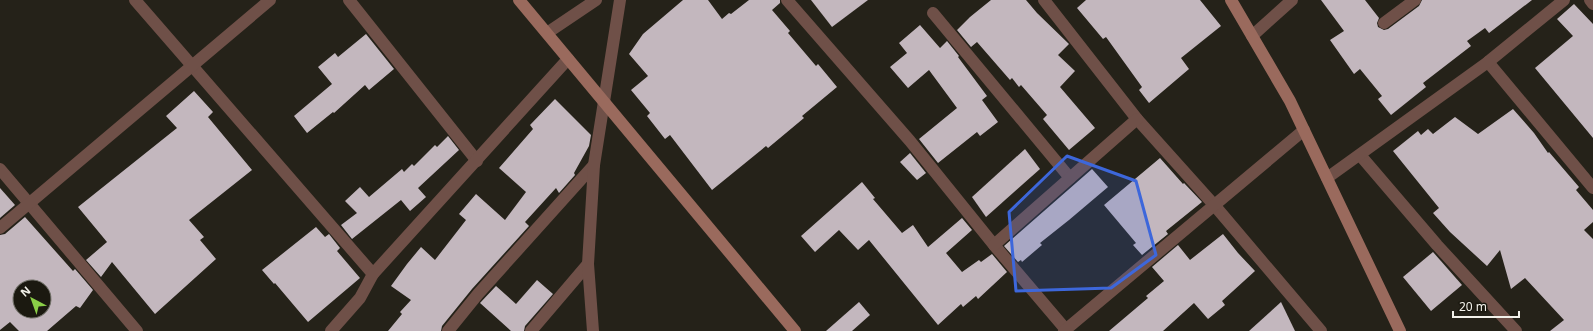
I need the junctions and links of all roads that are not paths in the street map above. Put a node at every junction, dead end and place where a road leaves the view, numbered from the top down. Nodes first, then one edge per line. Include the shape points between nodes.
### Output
1 (135, 0) edge
2 (270, 0) edge
3 (349, 0) edge
4 (519, 0) edge
5 (596, 0) edge
6 (620, 0) edge
7 (787, 0) edge
8 (1044, 0) edge
9 (1231, 0) edge
10 (1292, 0) edge
11 (1415, 0) edge
12 (1564, 0) edge
13 (1590, 0) edge
14 (1593, 4) edge
15 (933, 13) dead end
16 (1384, 23) dead end
17 (547, 33) junction
18 (1252, 36) junction
19 (568, 59) junction
20 (1488, 62) junction
21 (192, 66) junction
22 (604, 103) junction
23 (1137, 119) junction
24 (1304, 130) junction
25 (1360, 155) junction
26 (477, 161) junction
27 (594, 165) junction
28 (0, 169) edge
29 (1070, 178) junction
30 (1327, 178) junction
31 (1593, 188) edge
32 (29, 204) junction
33 (1215, 206) junction
34 (0, 228) edge
35 (994, 245) junction
36 (588, 264) junction
37 (373, 274) junction
38 (137, 331) edge
39 (332, 331) edge
40 (448, 331) edge
41 (531, 331) edge
42 (592, 331) edge
43 (795, 331) edge
44 (1066, 331) edge
45 (1321, 331) edge
46 (1400, 331) edge
47 (1516, 331) edge

1 - 21 street
2 - 21 street
3 - 26 street
4 - 17 street
5 - 17 street
6 - 22 street
7 - 35 street via 910,141
8 - 23 street
9 - 18 street
10 - 18 street
11 - 16 street
12 - 20 street
13 - 14 street
15 - 29 street
17 - 19 street
18 - 24 street
19 - 22 street
19 - 26 street
20 - 25 street
20 - 31 street
21 - 32 street
21 - 37 street
22 - 27 street
22 - 43 street
23 - 29 street
23 - 33 street
24 - 30 street
24 - 33 street
25 - 30 street
25 - 47 street via 1437,245
26 - 37 street
27 - 36 street
27 - 40 street
28 - 32 street
29 - 35 street
30 - 46 street
32 - 34 street
32 - 38 street
33 - 44 street
33 - 45 street
35 - 44 street
36 - 41 street
36 - 42 street
37 - 39 street via 360,298

